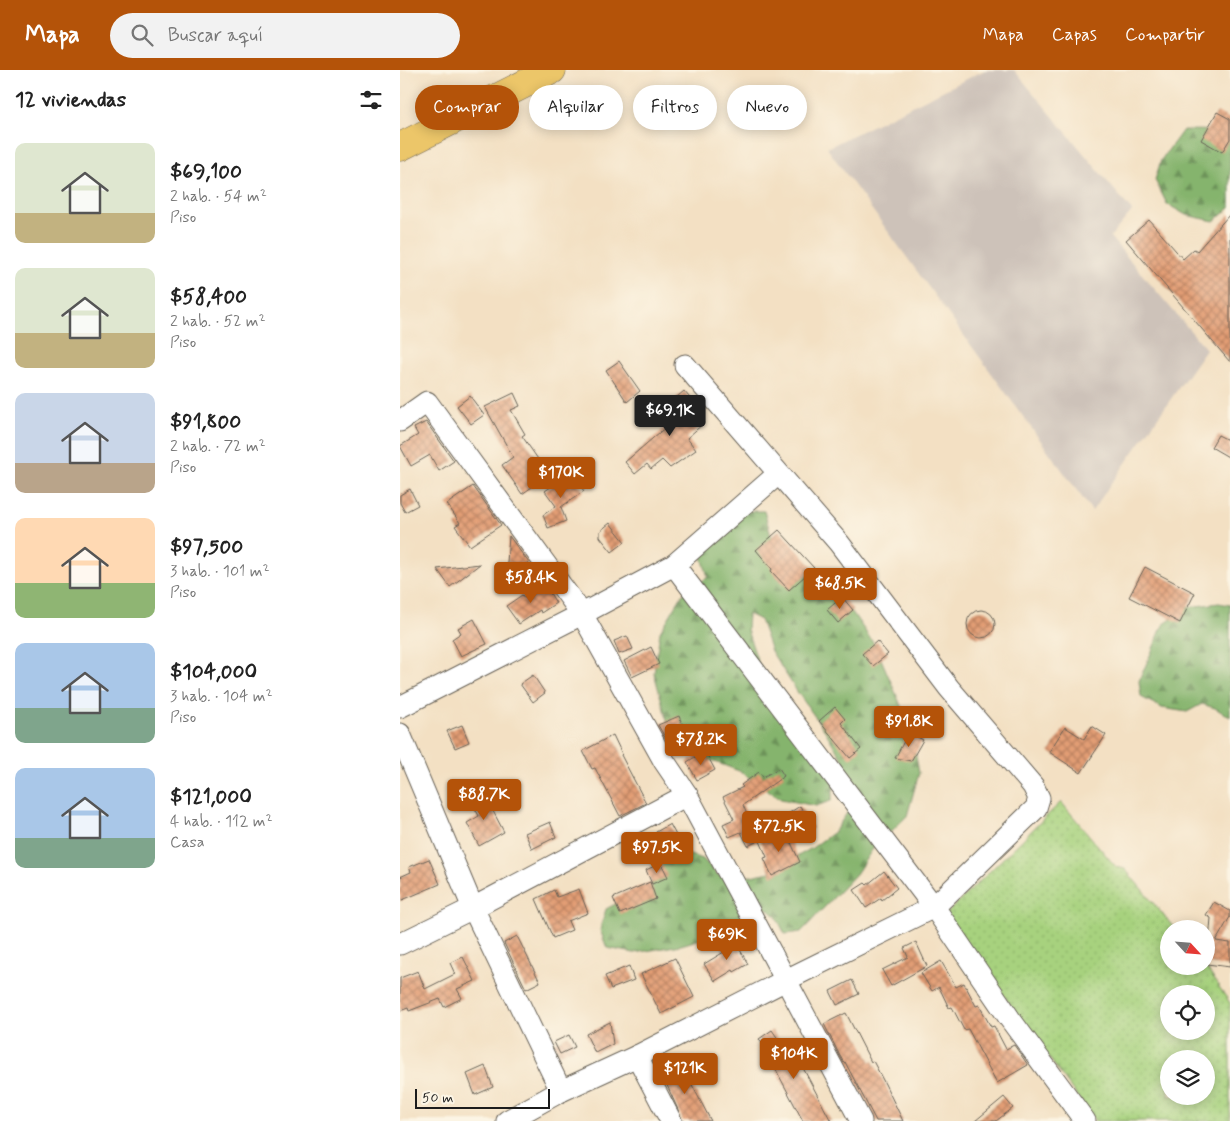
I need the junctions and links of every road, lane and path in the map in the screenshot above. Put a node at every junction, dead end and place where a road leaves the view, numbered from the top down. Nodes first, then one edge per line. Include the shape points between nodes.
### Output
1 (542, 72) edge
2 (400, 147) edge
3 (685, 365) dead end
4 (400, 422) edge
5 (778, 474) junction
6 (674, 566) junction
7 (582, 614) junction
8 (400, 707) edge
9 (400, 734) edge
10 (687, 795) junction
11 (473, 908) junction
12 (934, 908) junction
13 (400, 944) edge
14 (786, 980) junction
15 (637, 1056) junction
16 (561, 1091) junction
17 (507, 1121) edge
18 (670, 1121) edge
19 (861, 1121) edge
20 (1085, 1121) edge

1 - 2 highway
3 - 5 street
4 - 7 street via 427,402
5 - 6 street
5 - 12 street via 838,543 949,688 1033,786 1039,798 1036,808
6 - 7 street
6 - 12 street
7 - 8 street
7 - 10 street via 664,761
9 - 11 street
10 - 11 street
10 - 14 street
11 - 13 street
11 - 16 street
12 - 14 street
12 - 20 street
14 - 15 street
14 - 19 street
15 - 16 street
15 - 18 street
16 - 17 street

